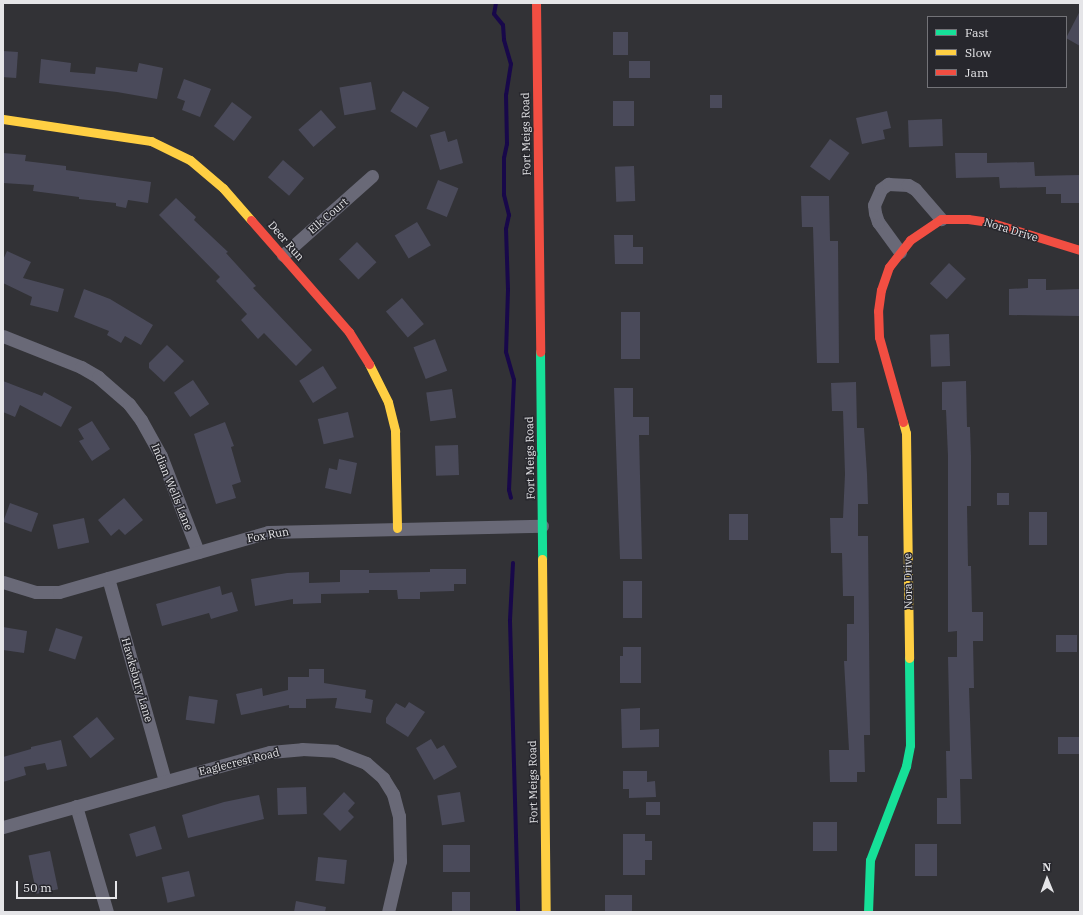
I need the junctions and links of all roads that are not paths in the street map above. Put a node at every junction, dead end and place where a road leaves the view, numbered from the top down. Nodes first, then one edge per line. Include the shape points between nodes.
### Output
1 (536, 3) edge
2 (3, 119) edge
3 (372, 176) dead end
4 (941, 220) junction
5 (1080, 250) edge
6 (900, 252) junction
7 (283, 255) junction
8 (3, 336) edge
9 (542, 526) junction
10 (397, 528) junction
11 (198, 552) junction
12 (108, 578) junction
13 (3, 582) edge
14 (165, 781) junction
15 (76, 806) junction
16 (3, 827) edge
17 (107, 912) edge
18 (388, 912) edge
19 (546, 912) edge
20 (868, 912) edge

1 - 9 street, Fort Meigs Road
2 - 7 street, Deer Run via 151,141 172,149 208,172
3 - 7 street, Elk Court
4 - 5 street, Nora Drive via 968,219 989,222
4 - 6 street, Nora Drive via 926,228
4 - 6 street via 915,189 908,185 888,184 881,189 874,205 875,213 878,222
6 - 20 street, Nora Drive via 889,267 881,290 878,311 880,337 906,433 910,745 906,766 870,860
7 - 10 street, Deer Run via 349,332 376,374 388,402 395,431
8 - 11 street, Indian Wells Lane via 81,367 104,381 128,404 141,420 161,456
9 - 10 street, Fox Run
9 - 19 street, Fort Meigs Road
10 - 11 street, Fox Run via 268,532
11 - 12 street, Fox Run
12 - 13 street, Fox Run via 47,593
12 - 14 street, Hawksbury Lane
14 - 15 street, Eaglecrest Road
14 - 18 street, Eaglecrest Road via 270,752 302,749 335,751 366,763 383,778 393,794 399,816 400,861
15 - 16 street, Eaglecrest Road
15 - 17 street

